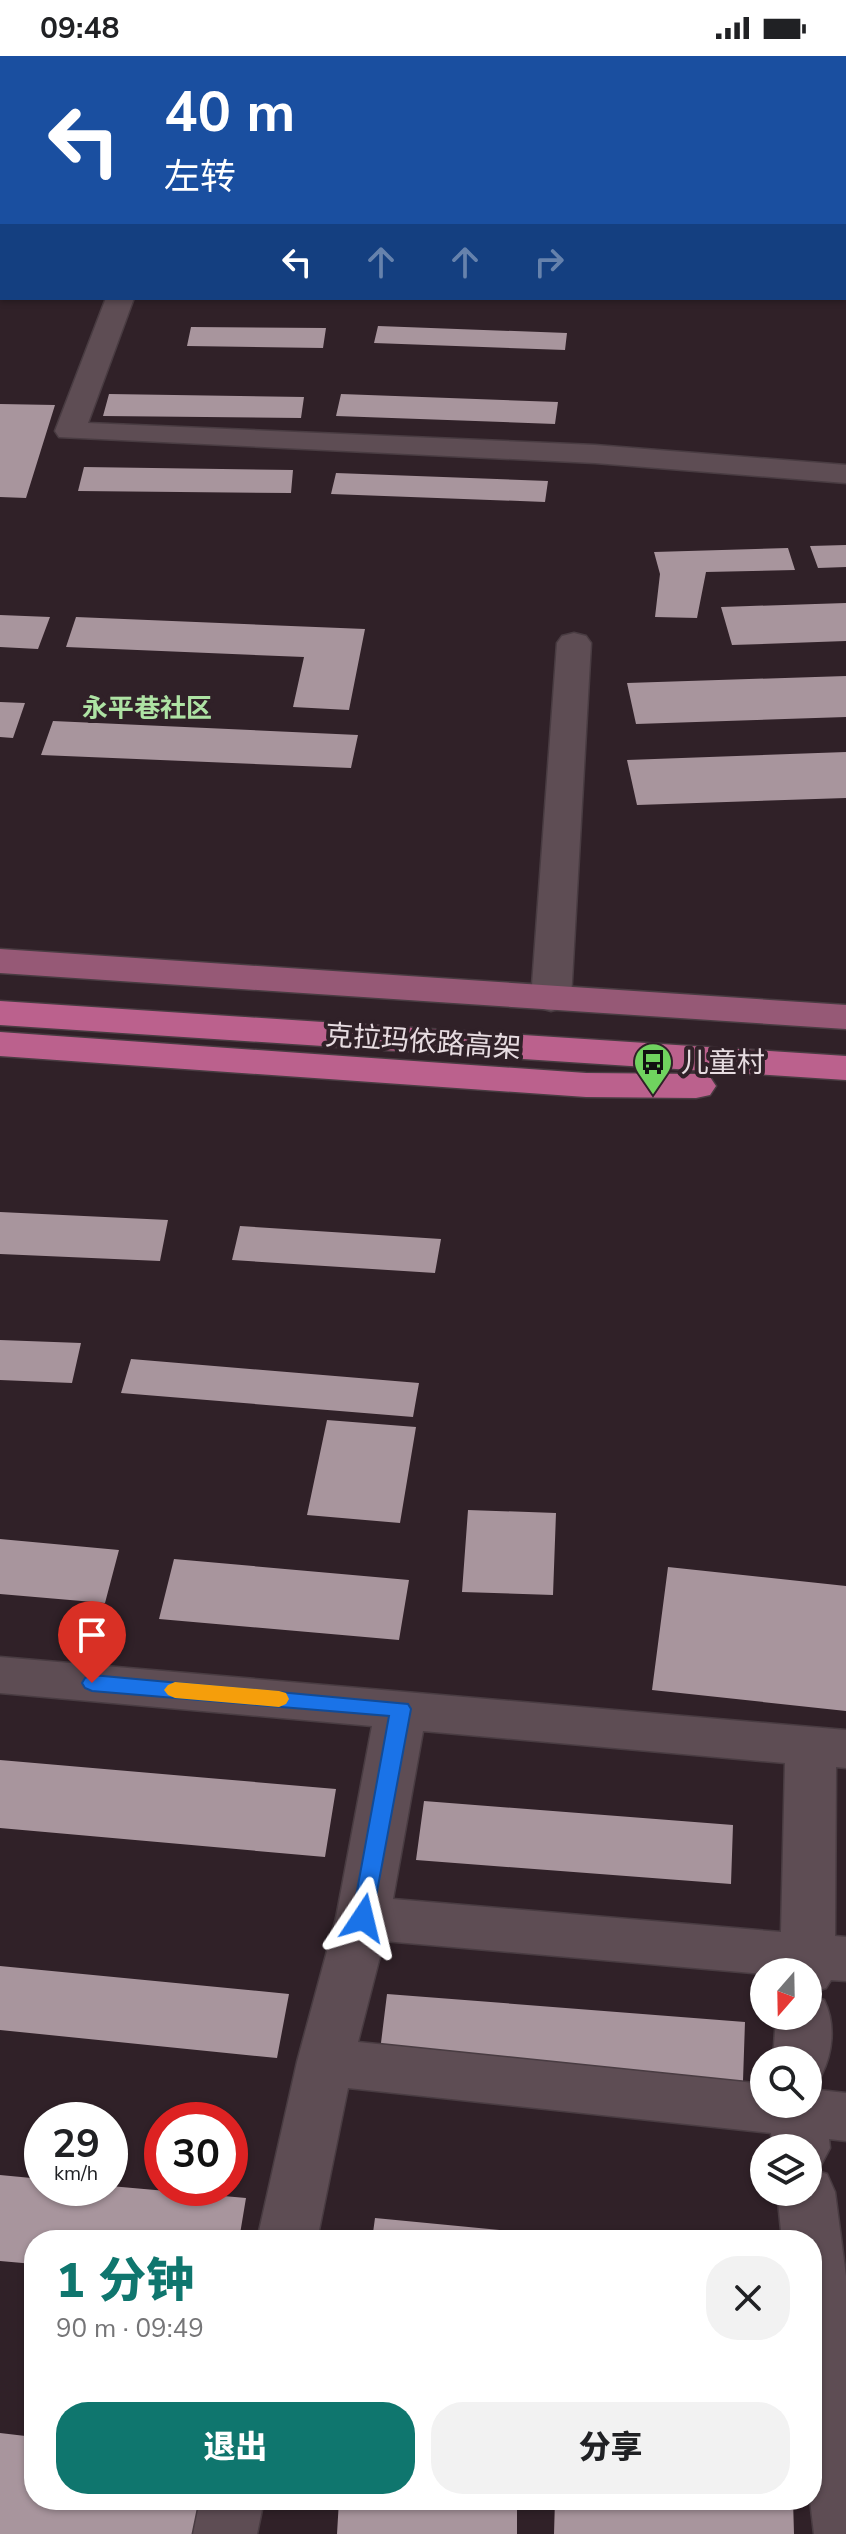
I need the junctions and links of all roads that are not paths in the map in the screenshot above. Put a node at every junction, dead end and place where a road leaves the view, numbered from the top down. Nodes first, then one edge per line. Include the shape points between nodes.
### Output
1 (119, 300) edge
2 (846, 474) edge
3 (574, 643) dead end
4 (0, 961) edge
5 (0, 983) edge
6 (551, 999) junction
7 (0, 1016) edge
8 (846, 1017) edge
9 (846, 1038) edge
10 (0, 1044) edge
11 (846, 1068) edge
12 (846, 1075) edge
13 (846, 1088) edge
14 (0, 1675) edge
15 (401, 1709) junction
16 (828, 1748) edge
17 (363, 1918) junction
18 (769, 1958) edge
19 (820, 1958) edge
20 (325, 2062) junction
21 (750, 2102) edge
22 (808, 2206) edge
23 (289, 2230) edge
24 (811, 2230) edge
25 (822, 2327) edge
26 (230, 2510) edge
27 (225, 2534) edge
28 (846, 2534) edge

1 - 2 street via 70,431 595,454
3 - 6 street
4 - 6 main road
5 - 9 highway, 克拉玛依路高架
6 - 8 main road
7 - 11 highway, 克拉玛依路高架
7 - 12 main road
10 - 13 highway via 586,1085
14 - 15 street
15 - 16 street
15 - 17 street
16 - 19 street
17 - 18 street
17 - 20 street
20 - 21 street
20 - 23 street
22 - 24 street
25 - 28 street
26 - 27 street

